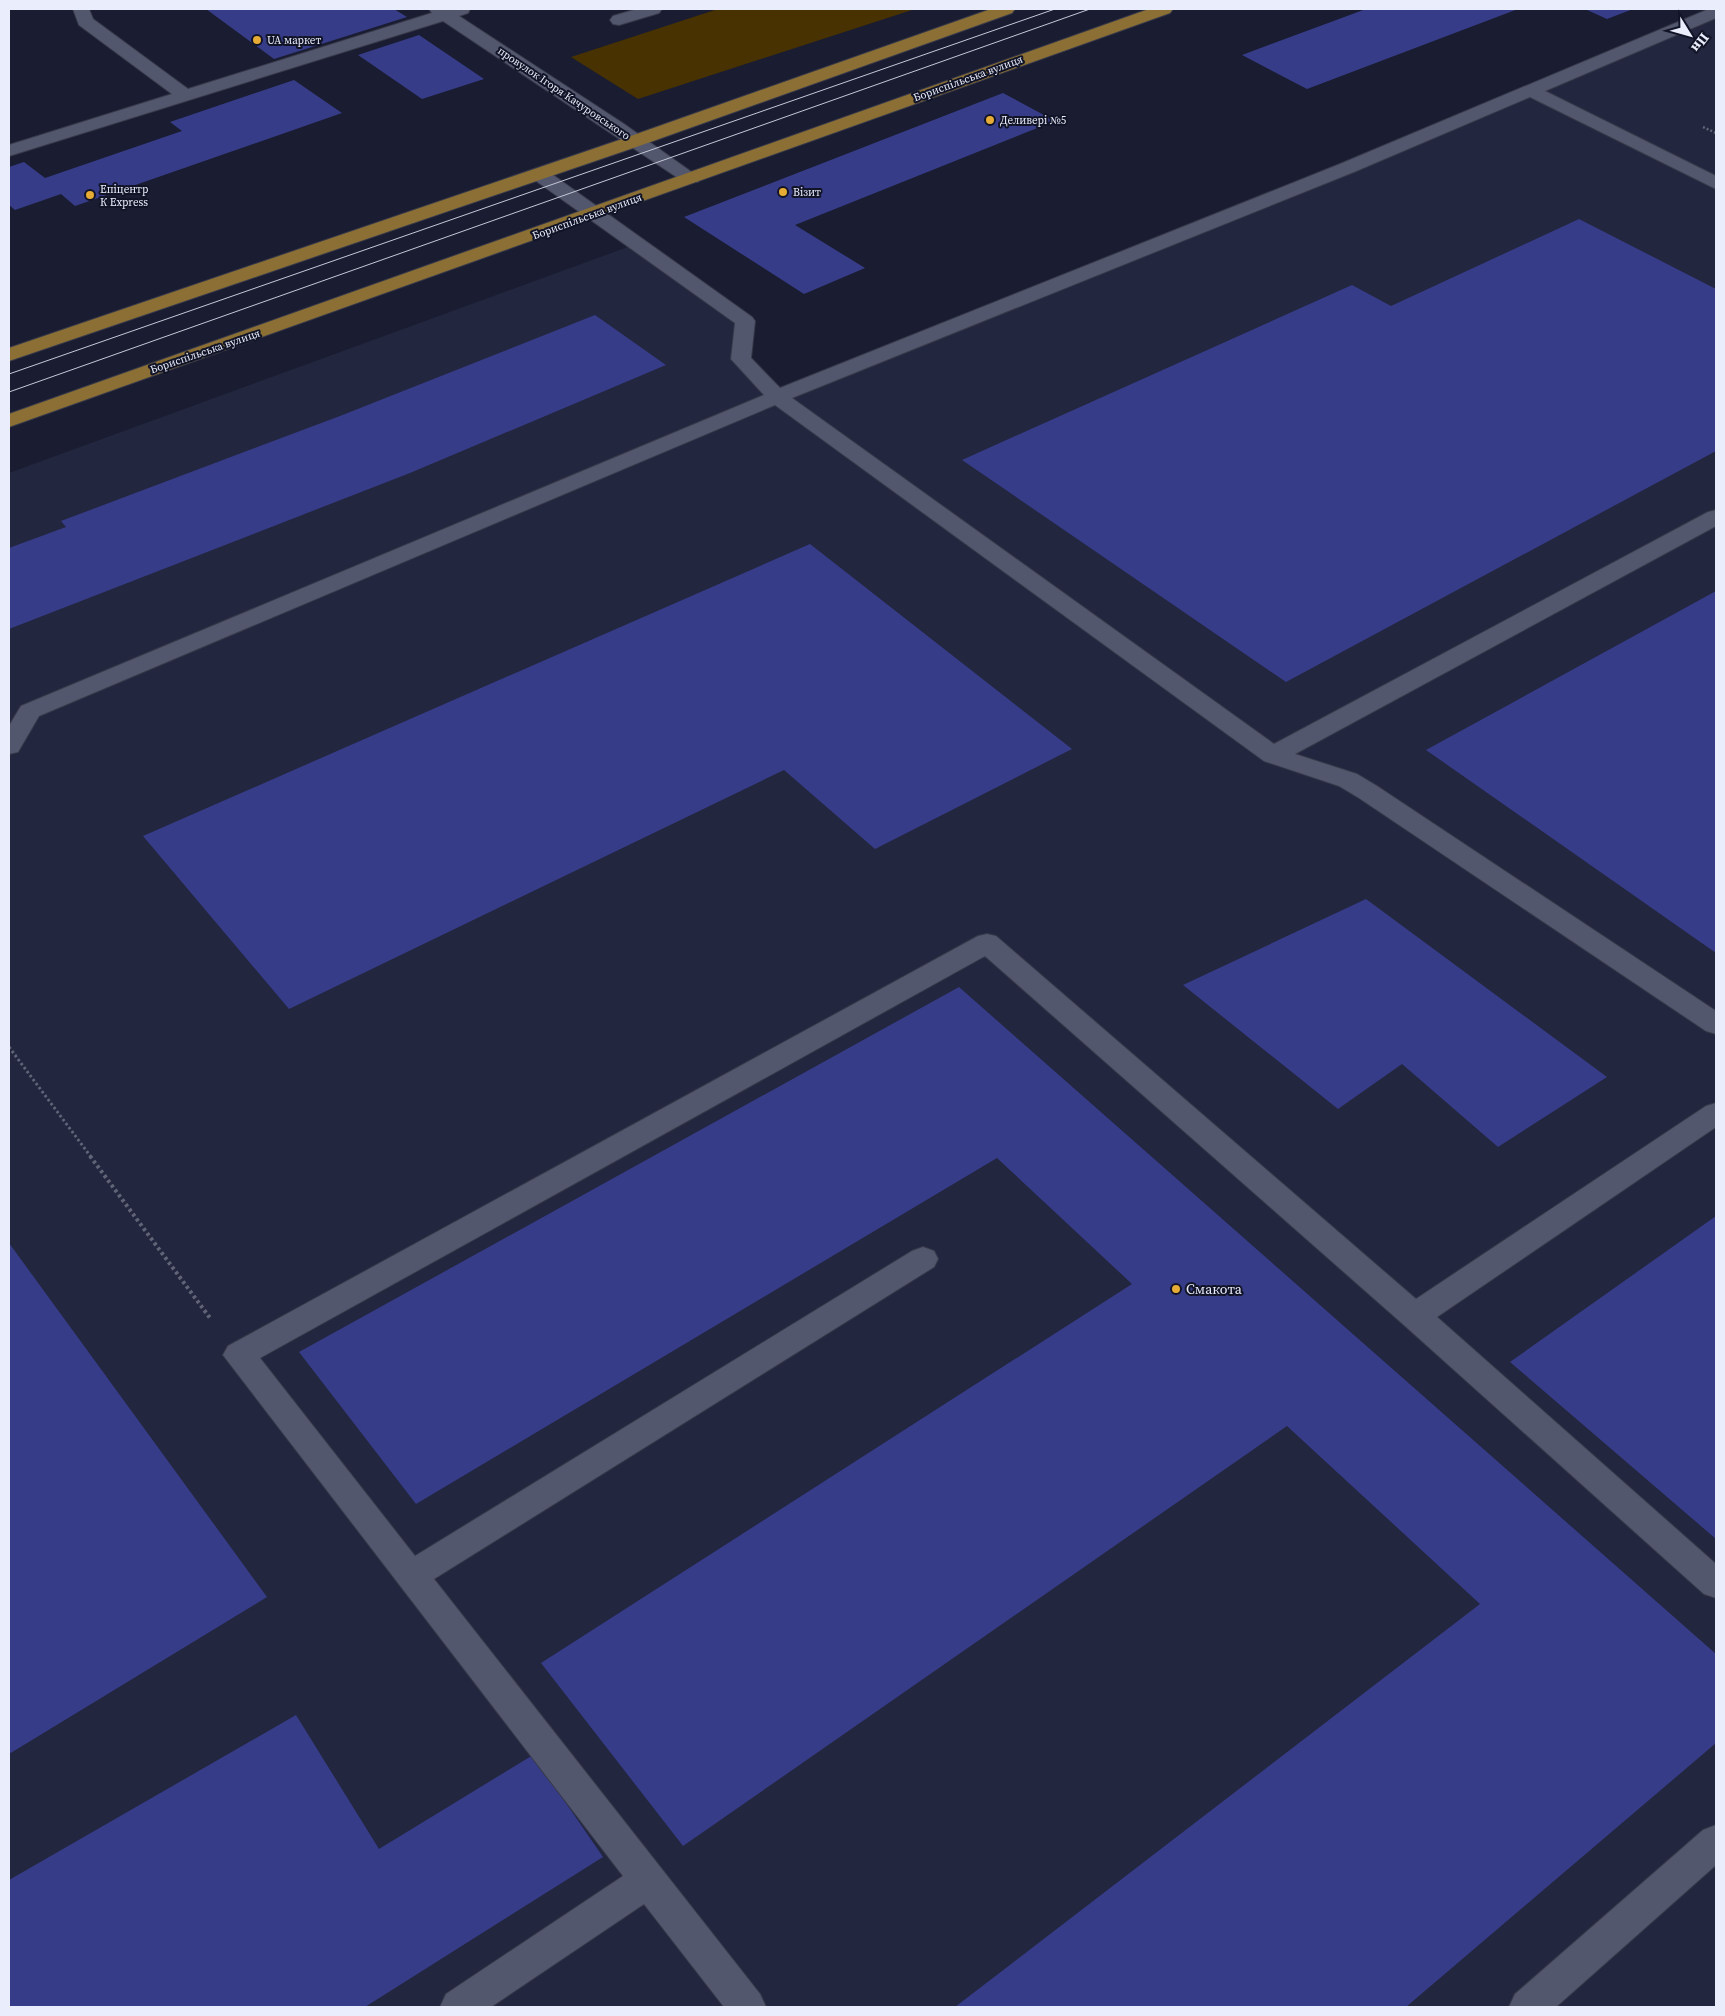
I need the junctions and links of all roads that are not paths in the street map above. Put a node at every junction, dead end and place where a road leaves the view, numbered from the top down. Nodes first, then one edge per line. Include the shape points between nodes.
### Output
1 (81, 9) edge
2 (462, 9) edge
3 (652, 9) edge
4 (1006, 9) edge
5 (1164, 9) edge
6 (440, 11) edge
7 (1716, 12) edge
8 (619, 20) dead end
9 (1530, 90) junction
10 (185, 96) junction
11 (635, 141) junction
12 (9, 151) edge
13 (539, 174) junction
14 (691, 178) junction
15 (1716, 184) edge
16 (594, 214) junction
17 (9, 355) edge
18 (777, 397) junction
19 (9, 421) edge
20 (1716, 517) edge
21 (9, 746) edge
22 (1273, 755) junction
23 (1716, 1024) edge
24 (1716, 1113) edge
25 (923, 1258) dead end
26 (1415, 1316) junction
27 (411, 1576) junction
28 (1716, 1584) edge
29 (1716, 1842) edge
30 (648, 1880) junction
31 (459, 2007) edge
32 (746, 2007) edge
33 (1528, 2007) edge

1 - 10 street via 85,21
2 - 6 street
3 - 8 street
4 - 11 main road
5 - 14 main road, Бориспільська вулиця
6 - 10 street
6 - 11 street, провулок Ігоря Качуровського
7 - 9 street
9 - 15 street
9 - 18 street via 1347,168
10 - 12 street
11 - 13 main road
11 - 14 street, провулок Ігоря Качуровського
13 - 16 street
13 - 17 main road
14 - 16 main road, Бориспільська вулиця
16 - 18 street via 745,322 741,359
16 - 19 main road, Бориспільська вулиця
18 - 21 street via 30,711
18 - 22 street
20 - 22 street
22 - 23 street via 1348,780 1368,792
24 - 26 street
25 - 27 street
26 - 27 street via 987,943 239,1355
26 - 28 street
27 - 30 street
29 - 33 street
30 - 31 street
30 - 32 street

